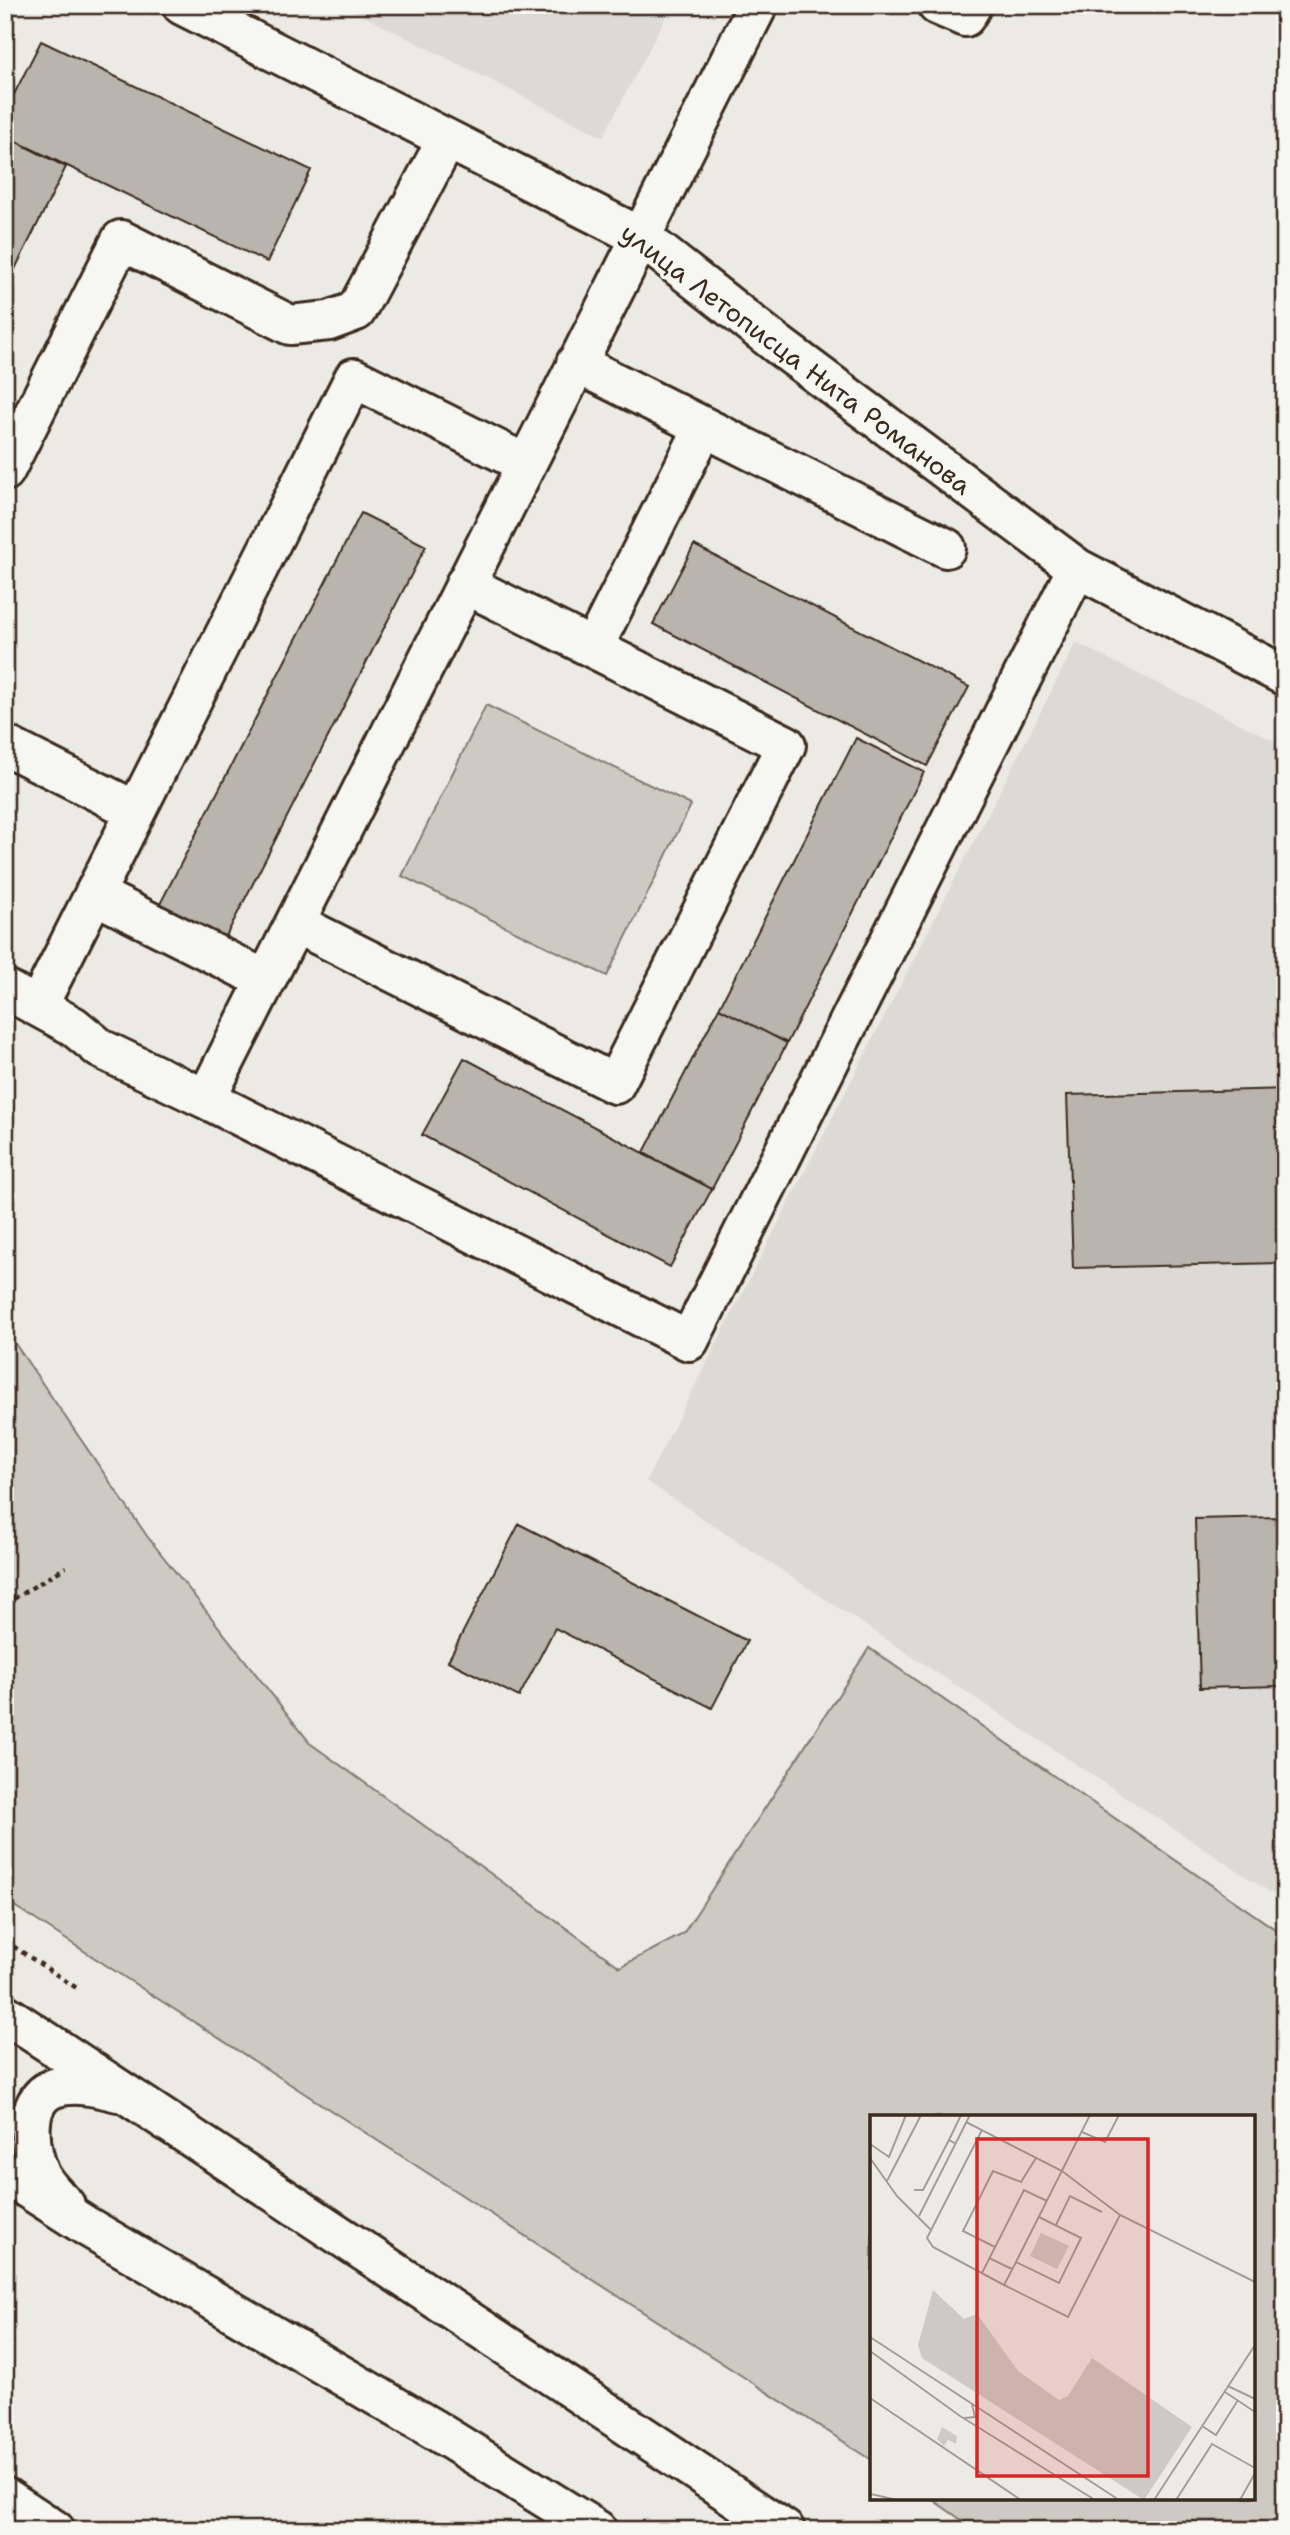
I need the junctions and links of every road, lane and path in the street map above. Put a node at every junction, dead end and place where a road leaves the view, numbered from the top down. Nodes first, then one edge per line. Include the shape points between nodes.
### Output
1 (181, 5) edge
2 (758, 5) edge
3 (937, 5) edge
4 (972, 5) edge
5 (446, 139) junction
6 (641, 237) junction
7 (576, 363) junction
8 (704, 428) junction
9 (526, 464) junction
10 (5, 471) edge
11 (946, 548) dead end
12 (1077, 568) junction
13 (465, 584) junction
14 (593, 648) junction
15 (1285, 676) edge
16 (5, 745) edge
17 (136, 810) junction
18 (94, 894) junction
19 (295, 923) junction
20 (266, 980) junction
21 (21, 998) edge
22 (206, 1099) junction
23 (66, 1567) dead end
24 (5, 1604) edge
25 (5, 1941) edge
26 (78, 1989) dead end
27 (5, 2014) edge
28 (131, 2095) junction
29 (5, 2174) edge
30 (86, 2226) junction
31 (5, 2497) edge
32 (55, 2530) edge
33 (597, 2530) edge
34 (785, 2530) edge

1 - 5 main road, улица Летописца Нита Романова
2 - 6 main road
3 - 4 main road via 965,17
5 - 6 main road, улица Летописца Нита Романова
5 - 10 main road via 356,311 329,321 290,325 121,240
6 - 7 main road
6 - 12 main road, улица Летописца Нита Романова
7 - 8 main road
7 - 9 main road
8 - 11 main road
8 - 14 main road
9 - 13 main road
9 - 17 main road via 354,378
12 - 15 main road, улица Летописца Нита Романова
12 - 22 main road via 689,1341
13 - 14 main road
13 - 19 main road
14 - 19 main road via 786,745 615,1084
16 - 17 main road
17 - 18 main road
18 - 20 main road
18 - 21 main road
19 - 20 main road
20 - 22 main road
21 - 22 main road via 73,1026 101,1049
23 - 24 path
25 - 26 path
27 - 28 main road
28 - 30 main road via 94,2085 68,2085 51,2089 36,2104 31,2148 41,2175 51,2192
28 - 34 main road
29 - 30 main road
30 - 33 main road
31 - 32 main road

